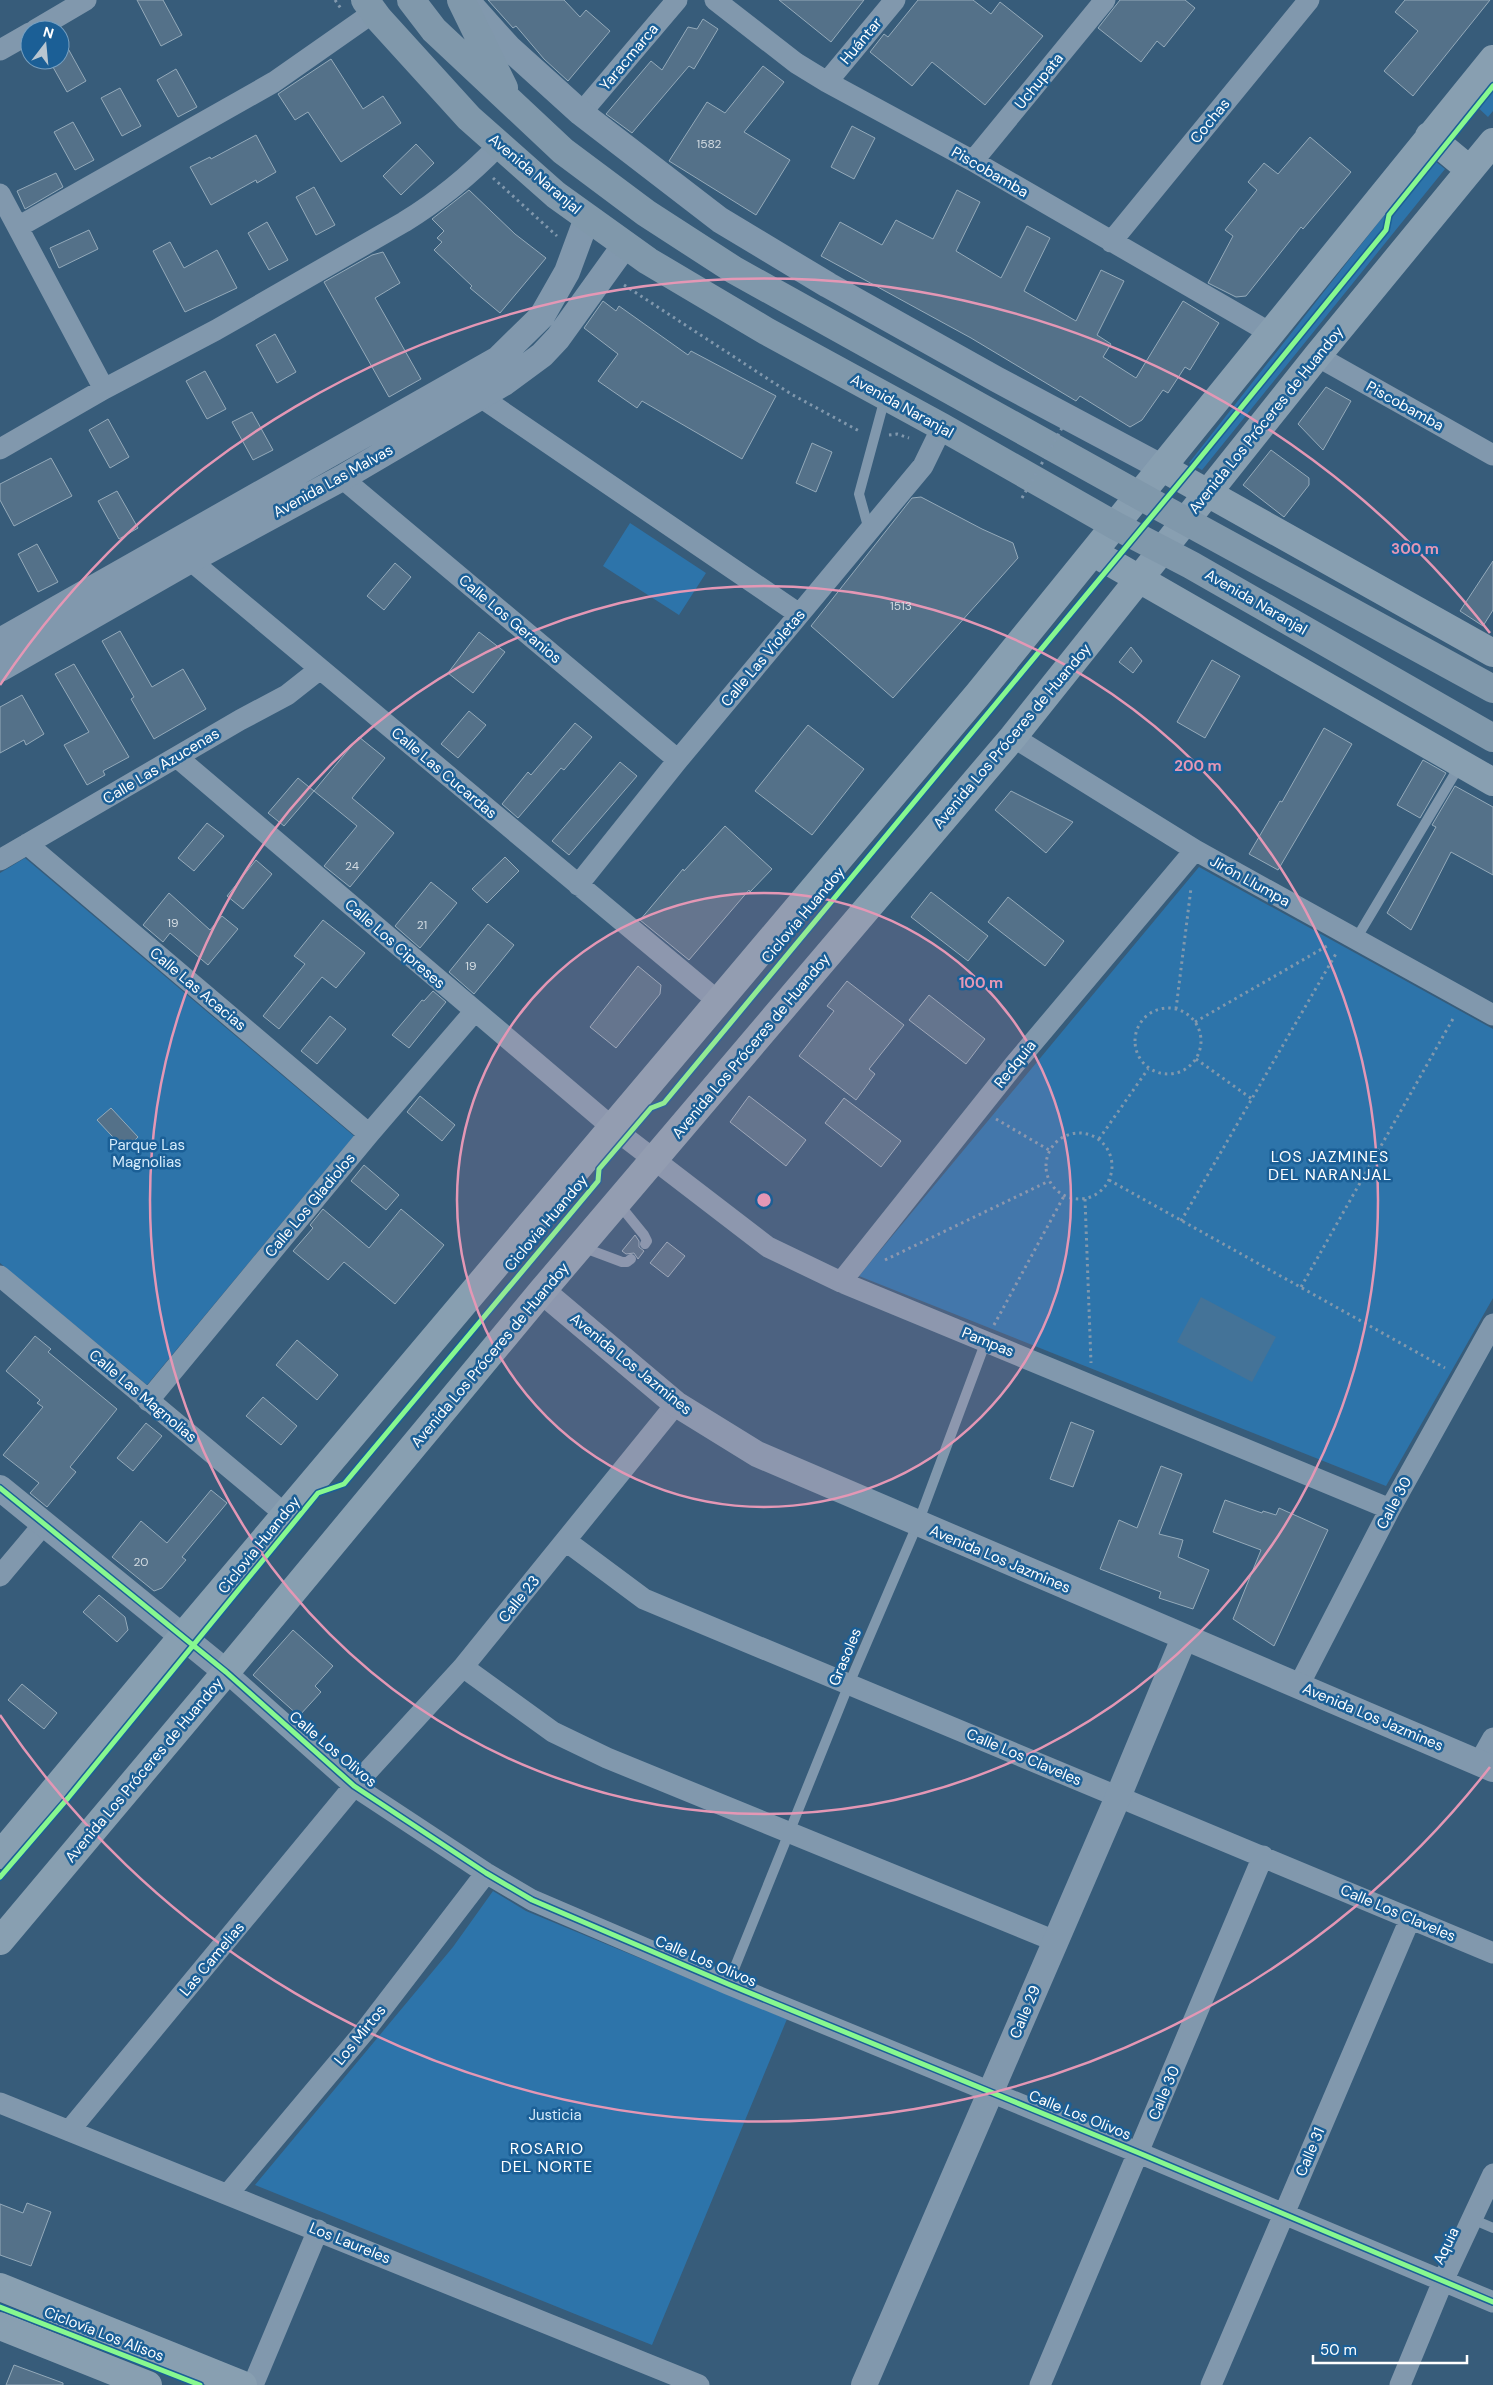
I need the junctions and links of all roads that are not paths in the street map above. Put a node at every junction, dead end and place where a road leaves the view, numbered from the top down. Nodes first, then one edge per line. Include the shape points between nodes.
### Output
1 (86, 0) edge
2 (411, 0) edge
3 (461, 0) edge
4 (466, 0) edge
5 (676, 0) edge
6 (715, 0) edge
7 (895, 0) edge
8 (1105, 0) edge
9 (1309, 0) edge
10 (370, 6) edge
11 (52, 20) edge
12 (20, 39) edge
13 (0, 50) edge
14 (1493, 59) edge
15 (827, 82) junction
16 (511, 103) junction
17 (581, 113) junction
18 (1429, 136) junction
19 (1493, 142) edge
20 (500, 145) junction
21 (973, 161) junction
22 (1470, 170) junction
23 (0, 194) edge
24 (587, 218) junction
25 (18, 227) junction
26 (1111, 242) junction
27 (625, 245) junction
28 (1272, 334) junction
29 (1317, 356) junction
30 (459, 381) junction
31 (104, 389) junction
32 (480, 397) junction
33 (886, 397) junction
34 (942, 427) junction
35 (0, 449) edge
36 (1491, 451) edge
37 (1163, 468) junction
38 (342, 478) junction
39 (1208, 492) junction
40 (1140, 496) junction
41 (1185, 521) junction
42 (1116, 526) junction
43 (869, 530) junction
44 (170, 543) junction
45 (1162, 549) junction
46 (1094, 553) junction
47 (189, 560) junction
48 (1138, 578) junction
49 (799, 614) junction
50 (0, 641) edge
51 (1493, 653) edge
52 (0, 668) edge
53 (320, 669) junction
54 (1493, 689) edge
55 (1013, 737) junction
56 (1493, 738) edge
57 (178, 758) junction
58 (678, 760) junction
59 (1460, 764) junction
60 (1493, 782) edge
61 (28, 844) junction
62 (1195, 850) junction
63 (0, 860) edge
64 (578, 885) junction
65 (1351, 937) junction
66 (719, 1002) junction
67 (474, 1012) junction
68 (1493, 1015) edge
69 (613, 1128) junction
70 (369, 1134) junction
71 (655, 1160) junction
72 (618, 1203) junction
73 (645, 1244) dead end
74 (581, 1246) junction
75 (631, 1259) dead end
76 (0, 1276) edge
77 (841, 1282) junction
78 (542, 1291) junction
79 (1493, 1324) edge
80 (986, 1341) junction
81 (148, 1400) junction
82 (676, 1404) junction
83 (0, 1488) edge
84 (1390, 1509) junction
85 (286, 1515) junction
86 (918, 1523) junction
87 (43, 1525) junction
88 (566, 1542) junction
89 (0, 1576) edge
90 (182, 1637) junction
91 (1184, 1638) junction
92 (463, 1667) junction
93 (226, 1672) junction
94 (849, 1684) junction
95 (1298, 1685) junction
96 (1493, 1738) edge
97 (1486, 1766) edge
98 (354, 1786) junction
99 (1118, 1797) junction
100 (790, 1833) junction
101 (0, 1855) edge
102 (1263, 1856) junction
103 (486, 1873) junction
104 (1410, 1919) junction
105 (1054, 1941) junction
106 (0, 1942) edge
107 (1493, 1953) edge
108 (728, 1984) junction
109 (991, 2093) junction
110 (0, 2103) edge
111 (69, 2131) junction
112 (1139, 2153) junction
113 (1493, 2174) edge
114 (228, 2194) junction
115 (1283, 2213) junction
116 (1472, 2219) junction
117 (1493, 2228) edge
118 (318, 2230) junction
119 (1443, 2281) junction
120 (0, 2287) edge
121 (1493, 2302) edge
122 (0, 2326) edge
123 (103, 2377) edge
124 (148, 2385) edge
125 (243, 2385) edge
126 (252, 2385) edge
127 (699, 2385) edge
128 (864, 2385) edge
129 (1040, 2385) edge
130 (1211, 2385) edge
131 (1400, 2385) edge

1 - 11 street
2 - 16 highway via 434,30
3 - 16 highway
4 - 17 street via 509,48
5 - 17 street, Yaracmarca
6 - 15 street, Piscobamba via 796,63
7 - 15 street, Huántar
8 - 21 street, Uchupata
9 - 26 street, Cochas
10 - 20 highway, Avenida Naranjal via 469,118
10 - 25 street via 274,82
12 - 13 street
14 - 18 main road
15 - 21 street, Piscobamba
16 - 40 highway via 578,162 646,213 734,270
17 - 37 street via 671,184 756,242 996,379
18 - 22 main road
18 - 28 main road
19 - 22 main road, Avenida Los Próceres de Huandoy
20 - 24 highway, Avenida Naranjal
20 - 31 street via 470,175 426,209 216,330
21 - 26 street, Piscobamba
22 - 29 main road, Avenida Los Próceres de Huandoy
23 - 25 street
24 - 27 highway, Avenida Naranjal
24 - 30 street, Avenida Las Malvas via 567,272 542,316 498,359
25 - 31 street
26 - 28 street, Piscobamba
27 - 32 street, Avenida Las Malvas via 558,338 542,355
27 - 33 highway, Avenida Naranjal via 766,332
28 - 37 main road
29 - 36 street, Piscobamba
29 - 39 main road, Avenida Los Próceres de Huandoy
30 - 32 street
30 - 44 street, Avenida Las Malvas
31 - 35 street
32 - 38 street, Avenida Las Malvas
32 - 49 street
33 - 34 highway, Avenida Naranjal
33 - 43 lane via 859,494
34 - 42 highway, Avenida Naranjal
34 - 43 street, Calle Las Violetas via 923,466
37 - 39 main road
37 - 40 main road
38 - 47 street, Avenida Las Malvas
38 - 58 street, Calle Los Geranios
39 - 41 main road, Avenida Los Próceres de Huandoy
39 - 51 main road
40 - 41 highway
40 - 42 main road
41 - 45 main road, Avenida Los Próceres de Huandoy
41 - 54 highway
42 - 45 highway, Avenida Naranjal
42 - 46 main road
43 - 49 street, Calle Las Violetas
44 - 47 street, Calle Las Cucardas
44 - 50 street, Avenida Las Malvas
45 - 48 main road, Avenida Los Próceres de Huandoy
45 - 56 highway, Avenida Naranjal
46 - 48 main road
46 - 66 main road
47 - 52 street, Avenida Las Malvas
47 - 53 street, Calle Las Cucardas
48 - 55 main road, Avenida Los Próceres de Huandoy
48 - 59 main road
49 - 58 street, Calle Las Violetas
53 - 57 street, Calle Las Azucenas via 287,695
53 - 64 street, Calle Las Cucardas
55 - 62 street, Jirón Llumpa
55 - 71 main road, Avenida Los Próceres de Huandoy
57 - 61 street, Calle Las Azucenas
57 - 67 street, Calle Los Cipreses
58 - 64 street, Calle Las Violetas
59 - 60 main road
59 - 65 lane
61 - 63 street, Calle Las Azucenas
61 - 70 street, Calle Las Acacias
62 - 65 street, Jirón Llumpa
62 - 77 street, Redquia via 979,1109
64 - 66 street, Calle Las Cucardas
65 - 68 street, Jirón Llumpa
66 - 69 main road
67 - 69 street, Calle Los Cipreses
67 - 70 street, Calle Los Gladiolos
69 - 71 street, Pampas
69 - 85 main road
70 - 81 street, Calle Los Gladiolos
71 - 72 main road, Avenida Los Próceres de Huandoy
71 - 77 street, Pampas via 768,1247
72 - 73 lane via 644,1235
72 - 74 main road, Avenida Los Próceres de Huandoy
74 - 75 lane via 622,1262
74 - 78 main road, Avenida Los Próceres de Huandoy
76 - 81 street, Calle Las Magnolias
77 - 80 street, Pampas
78 - 82 street, Avenida Los Jazmines
78 - 93 main road, Avenida Los Próceres de Huandoy
79 - 84 street, Calle 30
80 - 84 street, Pampas
80 - 86 lane, Grasoles
81 - 85 street, Calle Las Magnolias
82 - 86 street, Avenida Los Jazmines via 756,1454
82 - 88 street, Calle 23
83 - 87 street, Calle Los Olivos
84 - 95 street, Calle 30
85 - 90 main road
86 - 91 street, Avenida Los Jazmines
86 - 94 lane, Grasoles
87 - 89 street
87 - 90 street, Calle Los Olivos
88 - 92 street, Calle 23
88 - 94 street, Calle Los Claveles via 644,1598
90 - 93 street, Calle Los Olivos
90 - 101 main road
91 - 95 street, Avenida Los Jazmines
91 - 99 street, Calle 29
92 - 98 street, Calle 23
92 - 100 street via 553,1732 607,1758
93 - 98 street, Calle Los Olivos
93 - 106 main road, Avenida Los Próceres de Huandoy
94 - 99 street, Calle Los Claveles
94 - 100 lane, Grasoles
95 - 97 street, Avenida Los Jazmines
96 - 97 street
98 - 103 street, Calle Los Olivos
98 - 111 street, Las Camelias
99 - 102 street, Calle Los Claveles
99 - 105 street, Calle 29
100 - 105 street
100 - 108 lane, Grasoles
102 - 104 street, Calle Los Claveles
102 - 112 street, Calle 30
103 - 108 street, Calle Los Olivos via 532,1900
103 - 114 street, Los Mirtos via 364,2032
104 - 107 street, Calle Los Claveles
104 - 115 street, Calle 31
105 - 109 street, Calle 29
108 - 109 street, Calle Los Olivos
109 - 112 street, Calle Los Olivos
109 - 128 street, Calle 29
110 - 111 street, Los Laureles
111 - 114 street, Los Laureles
112 - 115 street, Calle Los Olivos
112 - 129 street, Calle 30
113 - 116 street, Aquia
114 - 118 street, Los Laureles
115 - 119 street, Calle Los Olivos
115 - 130 street, Calle 31
116 - 117 lane
116 - 119 street, Aquia
118 - 126 street
118 - 127 street, Los Laureles
119 - 121 street, Calle Los Olivos
119 - 131 street, Aquia
120 - 125 main road
122 - 123 main road
123 - 124 main road

